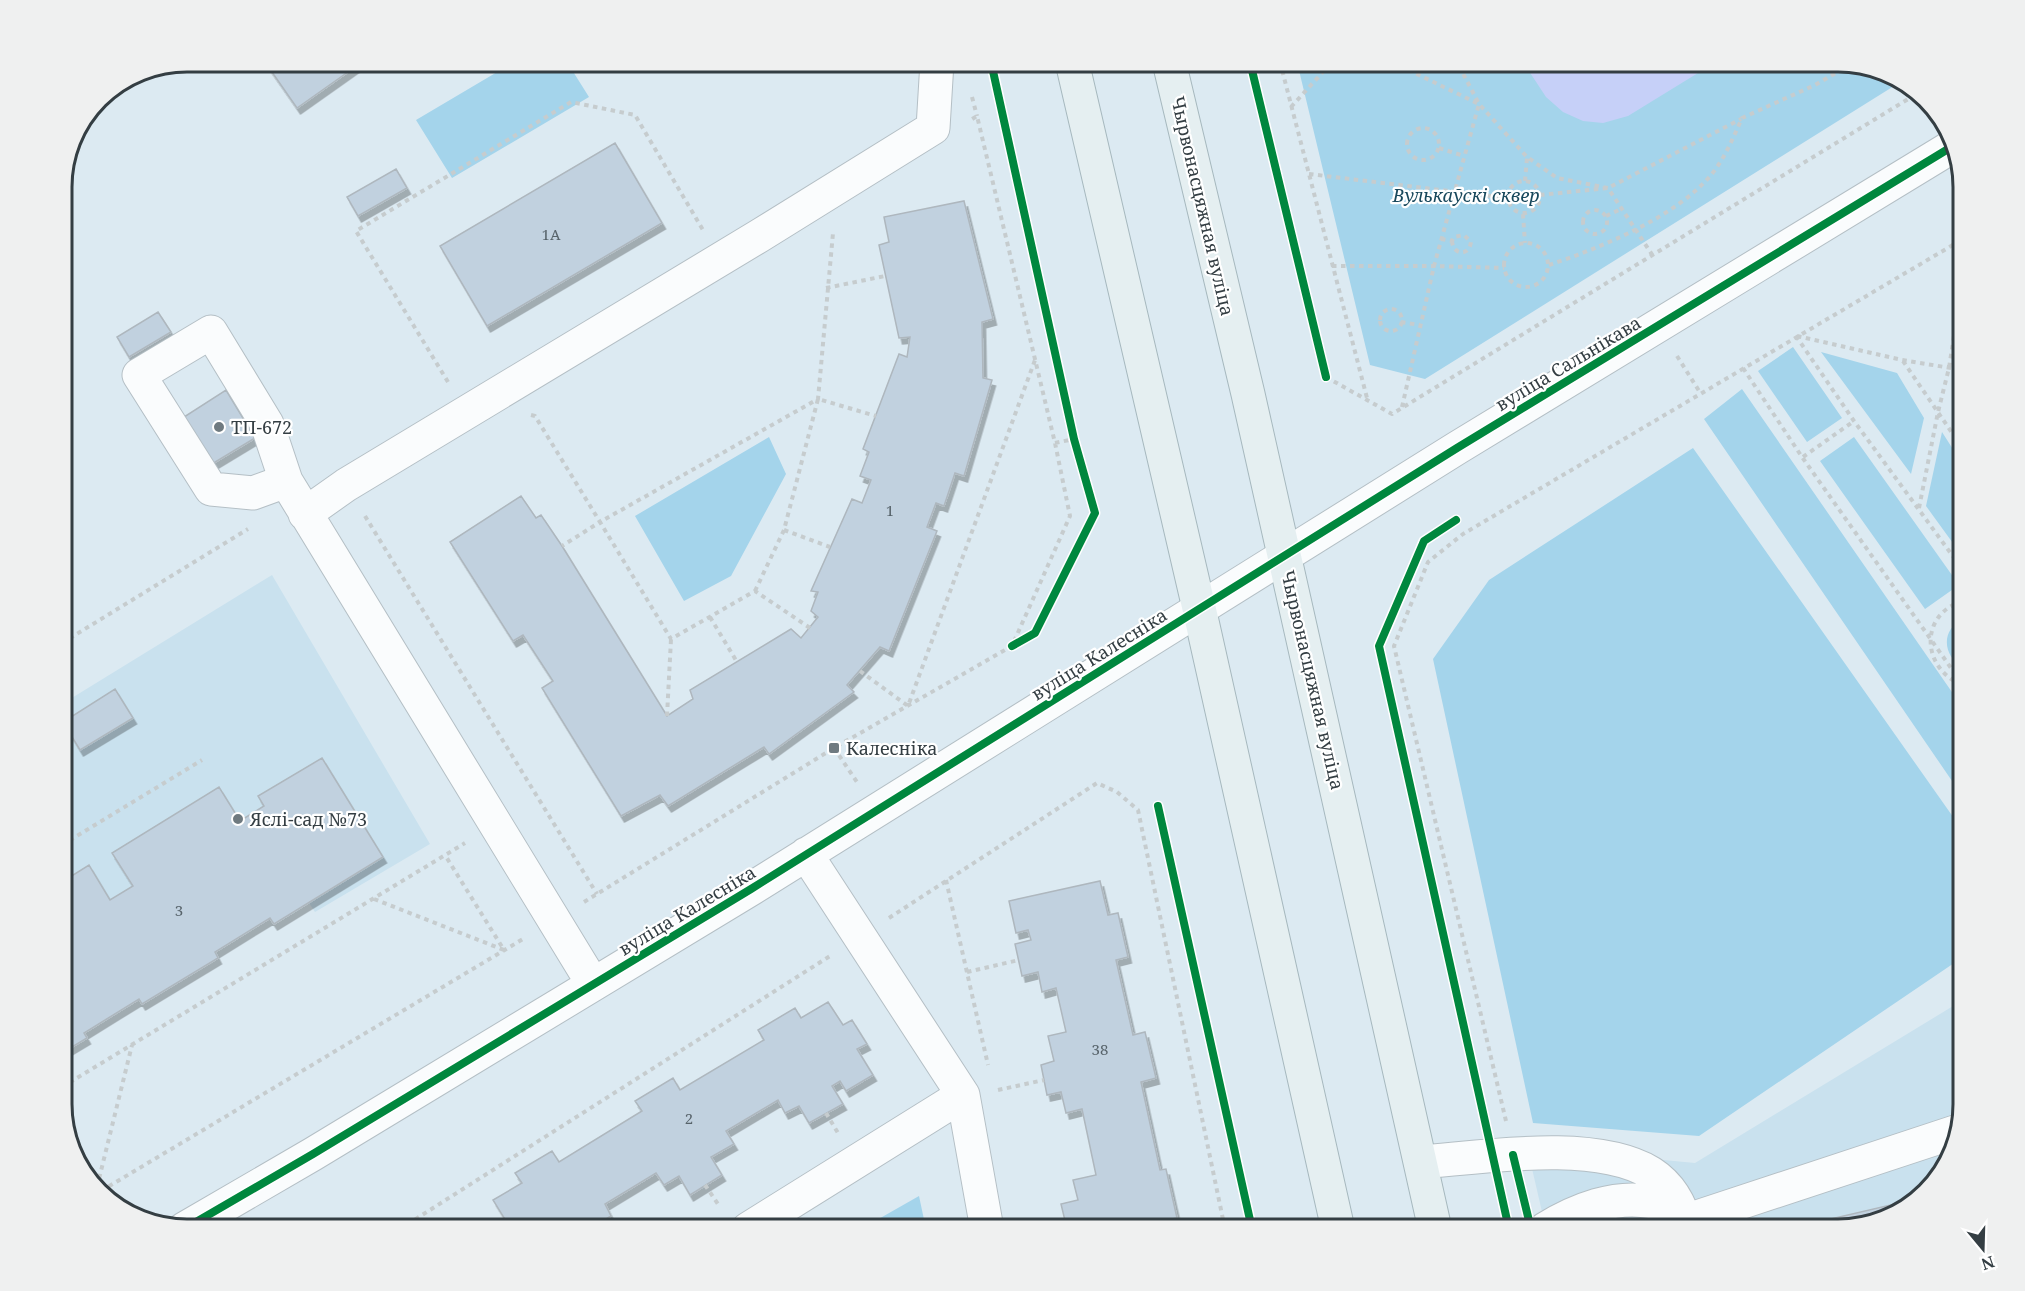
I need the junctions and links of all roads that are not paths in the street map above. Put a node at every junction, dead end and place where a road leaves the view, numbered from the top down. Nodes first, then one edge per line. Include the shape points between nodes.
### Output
1 (936, 72) edge
2 (1074, 72) edge
3 (1170, 72) edge
4 (1946, 150) edge
5 (286, 481) junction
6 (305, 514) junction
7 (1284, 555) junction
8 (1199, 608) junction
9 (806, 854) junction
10 (593, 984) junction
11 (978, 1093) junction
12 (1949, 1134) edge
13 (1421, 1162) junction
14 (201, 1219) edge
15 (742, 1219) edge
16 (986, 1219) edge
17 (1336, 1219) edge
18 (1433, 1219) edge
19 (1564, 1219) edge
20 (1680, 1219) edge
21 (1684, 1219) edge
22 (1703, 1219) edge

1 - 6 street via 933,128 346,485
2 - 8 main road
3 - 7 main road, Чырвонасцяжная вуліца
4 - 7 street, вуліца Сальнікава
5 - 5 street via 267,424 211,332 139,375 211,489 253,493
5 - 6 street
6 - 10 street
7 - 8 street, вуліца Сальнікава
7 - 13 main road, Чырвонасцяжная вуліца
8 - 9 street, вуліца Калесніка
8 - 17 main road
9 - 10 street, вуліца Калесніка
9 - 11 street via 860,937
10 - 14 street, вуліца Калесніка
11 - 15 street
11 - 16 street
12 - 22 street
13 - 18 main road, Чырвонасцяжная вуліца
13 - 21 street via 1513,1155 1598,1156 1637,1166 1651,1174 1664,1184
19 - 20 street via 1610,1202 1632,1200 1653,1202

